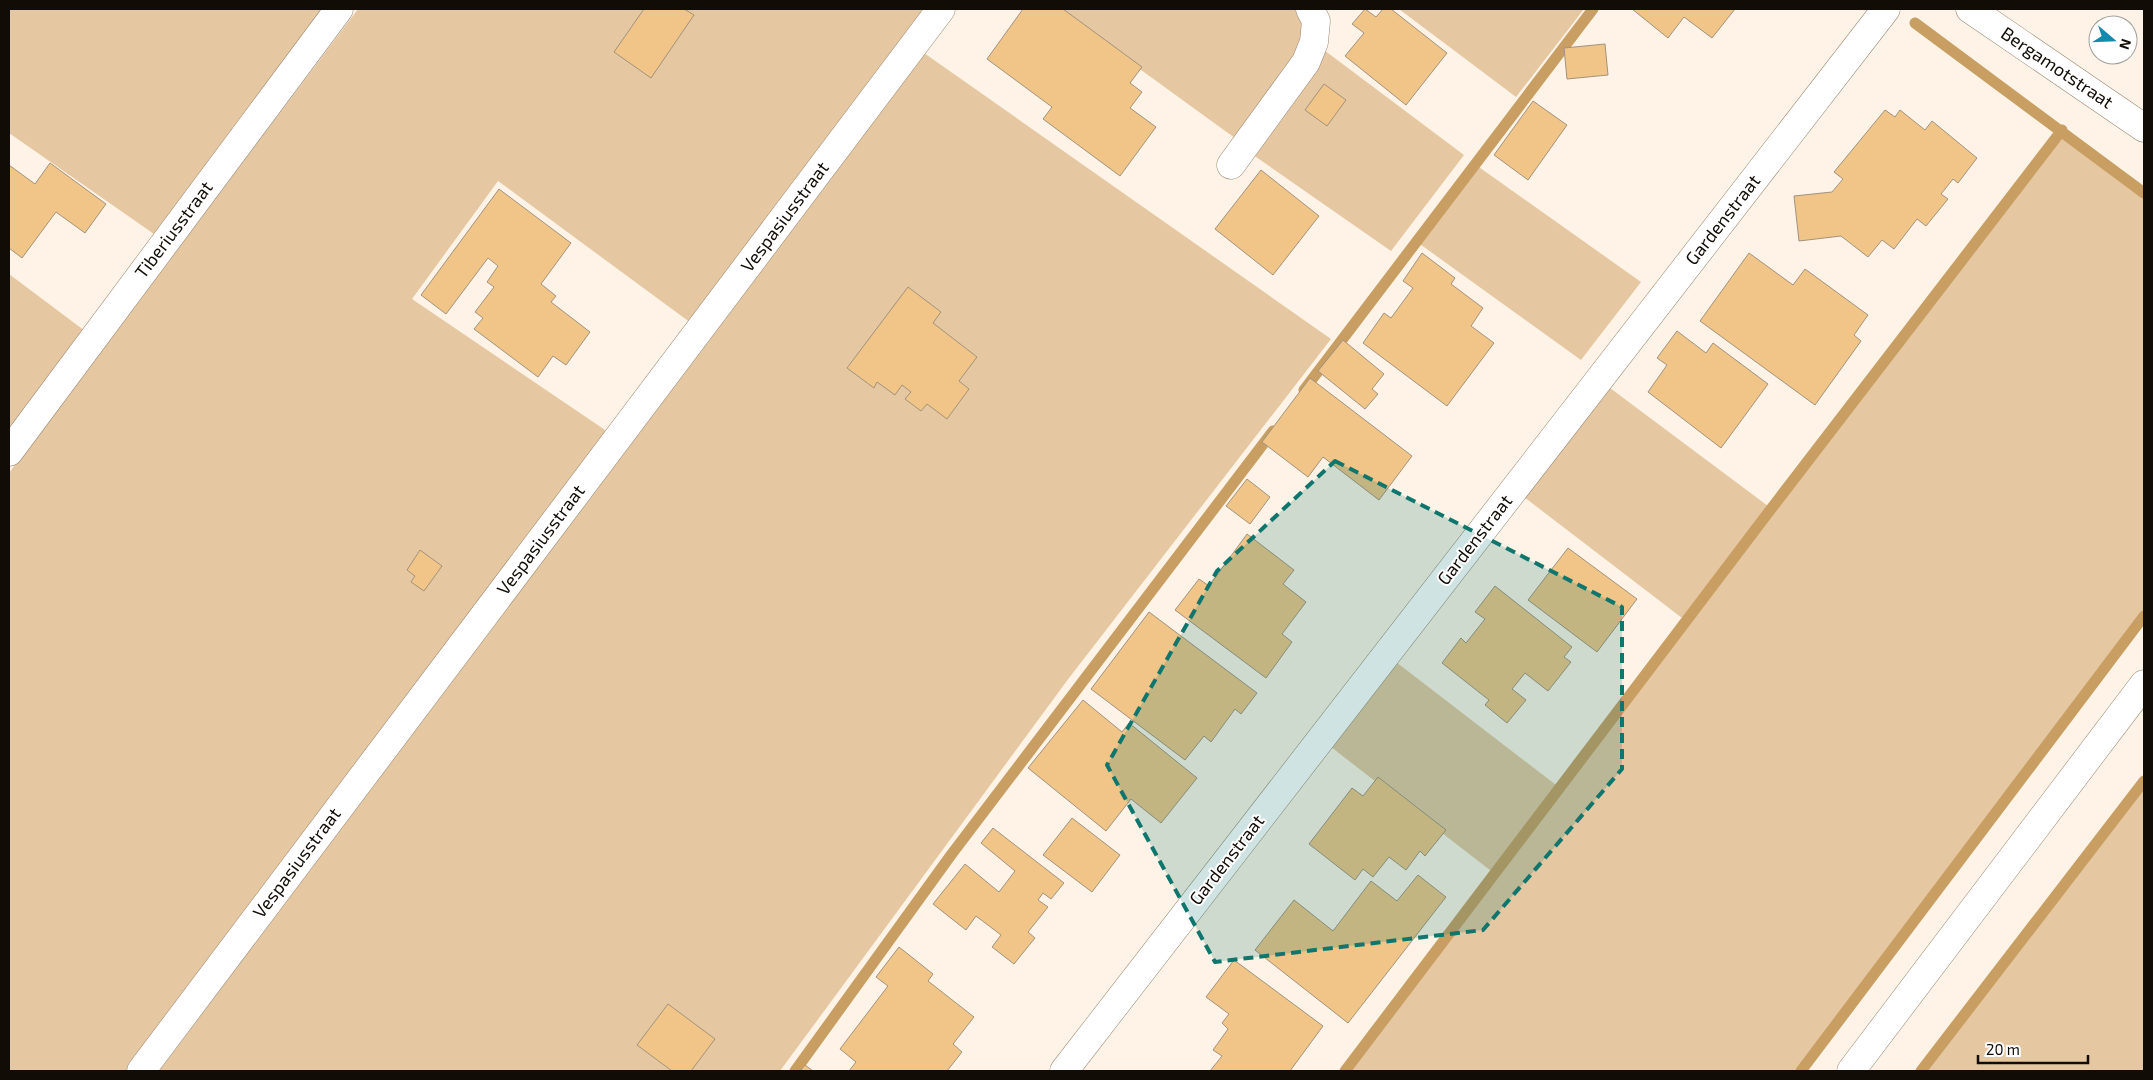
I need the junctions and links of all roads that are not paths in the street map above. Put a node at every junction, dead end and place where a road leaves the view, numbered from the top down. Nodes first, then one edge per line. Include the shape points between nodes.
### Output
1 (339, 9) edge
2 (941, 9) edge
3 (1310, 9) edge
4 (1886, 9) edge
5 (1970, 9) edge
6 (2144, 128) edge
7 (1231, 165) dead end
8 (9, 452) edge
9 (2144, 684) edge
10 (141, 1071) edge
11 (1064, 1071) edge
12 (1851, 1071) edge

1 - 8 street, Tiberiusstraat
2 - 10 street, Vespasiusstraat
3 - 7 street via 1316,21 1314,42 1306,62
4 - 11 street, Gardenstraat
5 - 6 street, Bergamotstraat
9 - 12 street

